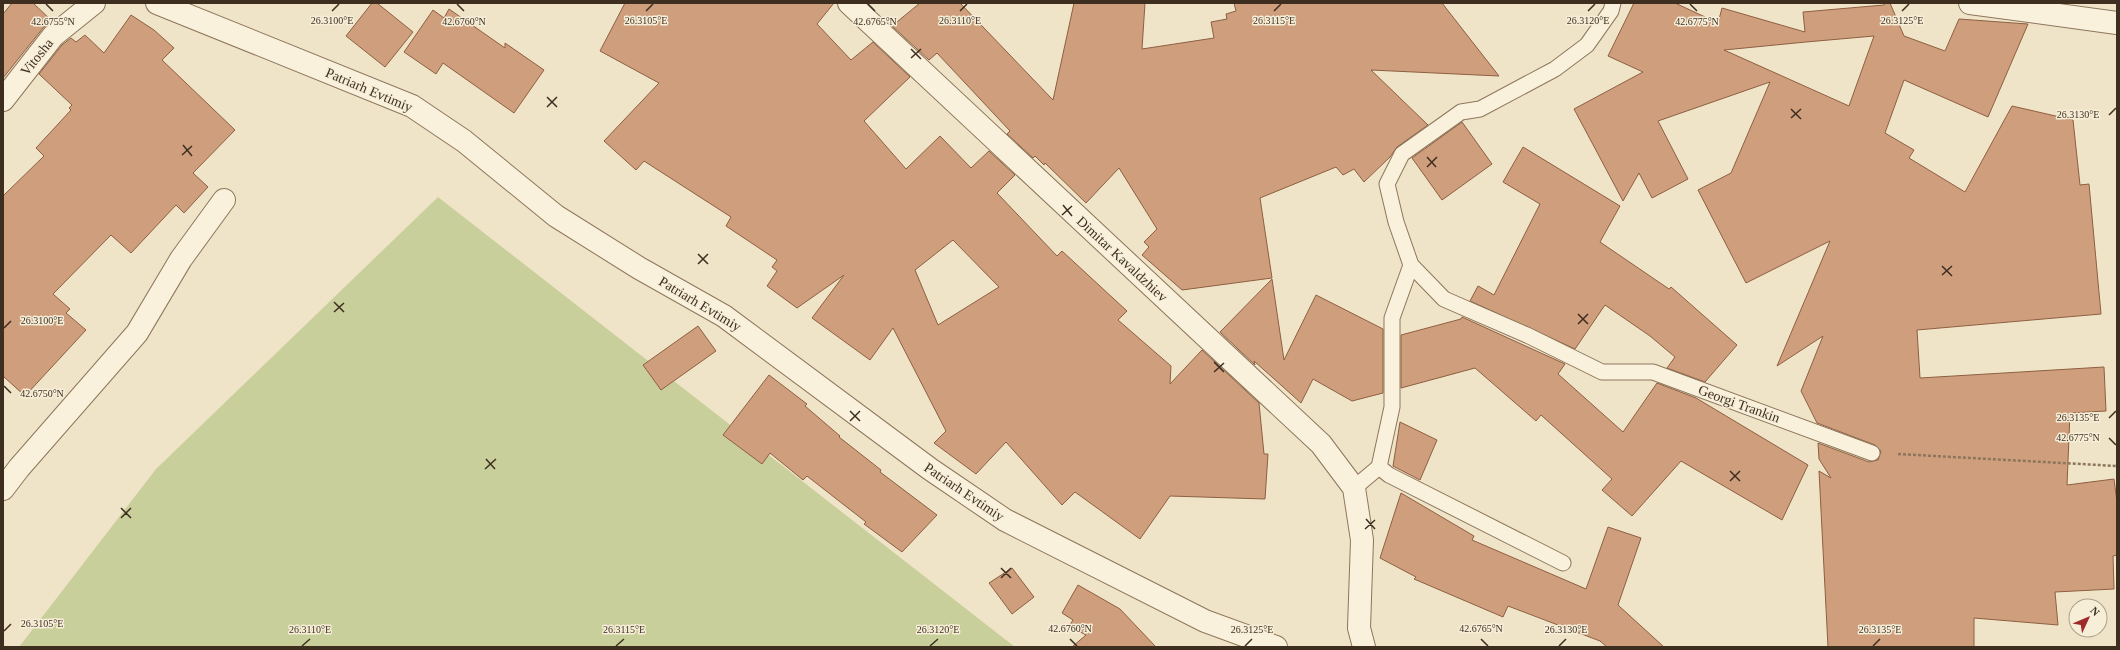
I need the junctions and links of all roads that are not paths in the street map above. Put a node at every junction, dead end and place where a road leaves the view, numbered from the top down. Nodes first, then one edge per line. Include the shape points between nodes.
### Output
1 (94, 3) edge
2 (157, 3) edge
3 (849, 3) edge
4 (1612, 3) edge
5 (1970, 3) edge
6 (2117, 23) edge
7 (3, 100) edge
8 (224, 200) dead end
9 (1411, 265) junction
10 (1872, 453) road end
11 (1379, 467) junction
12 (1354, 488) junction
13 (3, 489) edge
14 (1563, 563) dead end
15 (1276, 647) edge
16 (1364, 647) edge

1 - 7 street, Vitosha via 53,36
2 - 15 street, Patriarh Evtimiy via 412,106 464,141 556,216 639,268 724,316 930,469 1005,520 1205,621
3 - 12 street, Dimitar Kavaldzhiev via 1321,444
4 - 9 lane via 1611,11 1587,45 1555,69 1480,109 1461,112 1402,154 1387,184 1396,222
5 - 6 street
8 - 13 street via 180,259 137,333
9 - 10 lane, Georgi Trankin via 1444,299 1529,336 1602,372 1652,372
9 - 11 lane via 1392,318 1392,407
11 - 12 lane
11 - 14 lane via 1389,475
12 - 16 street via 1362,540 1359,628

